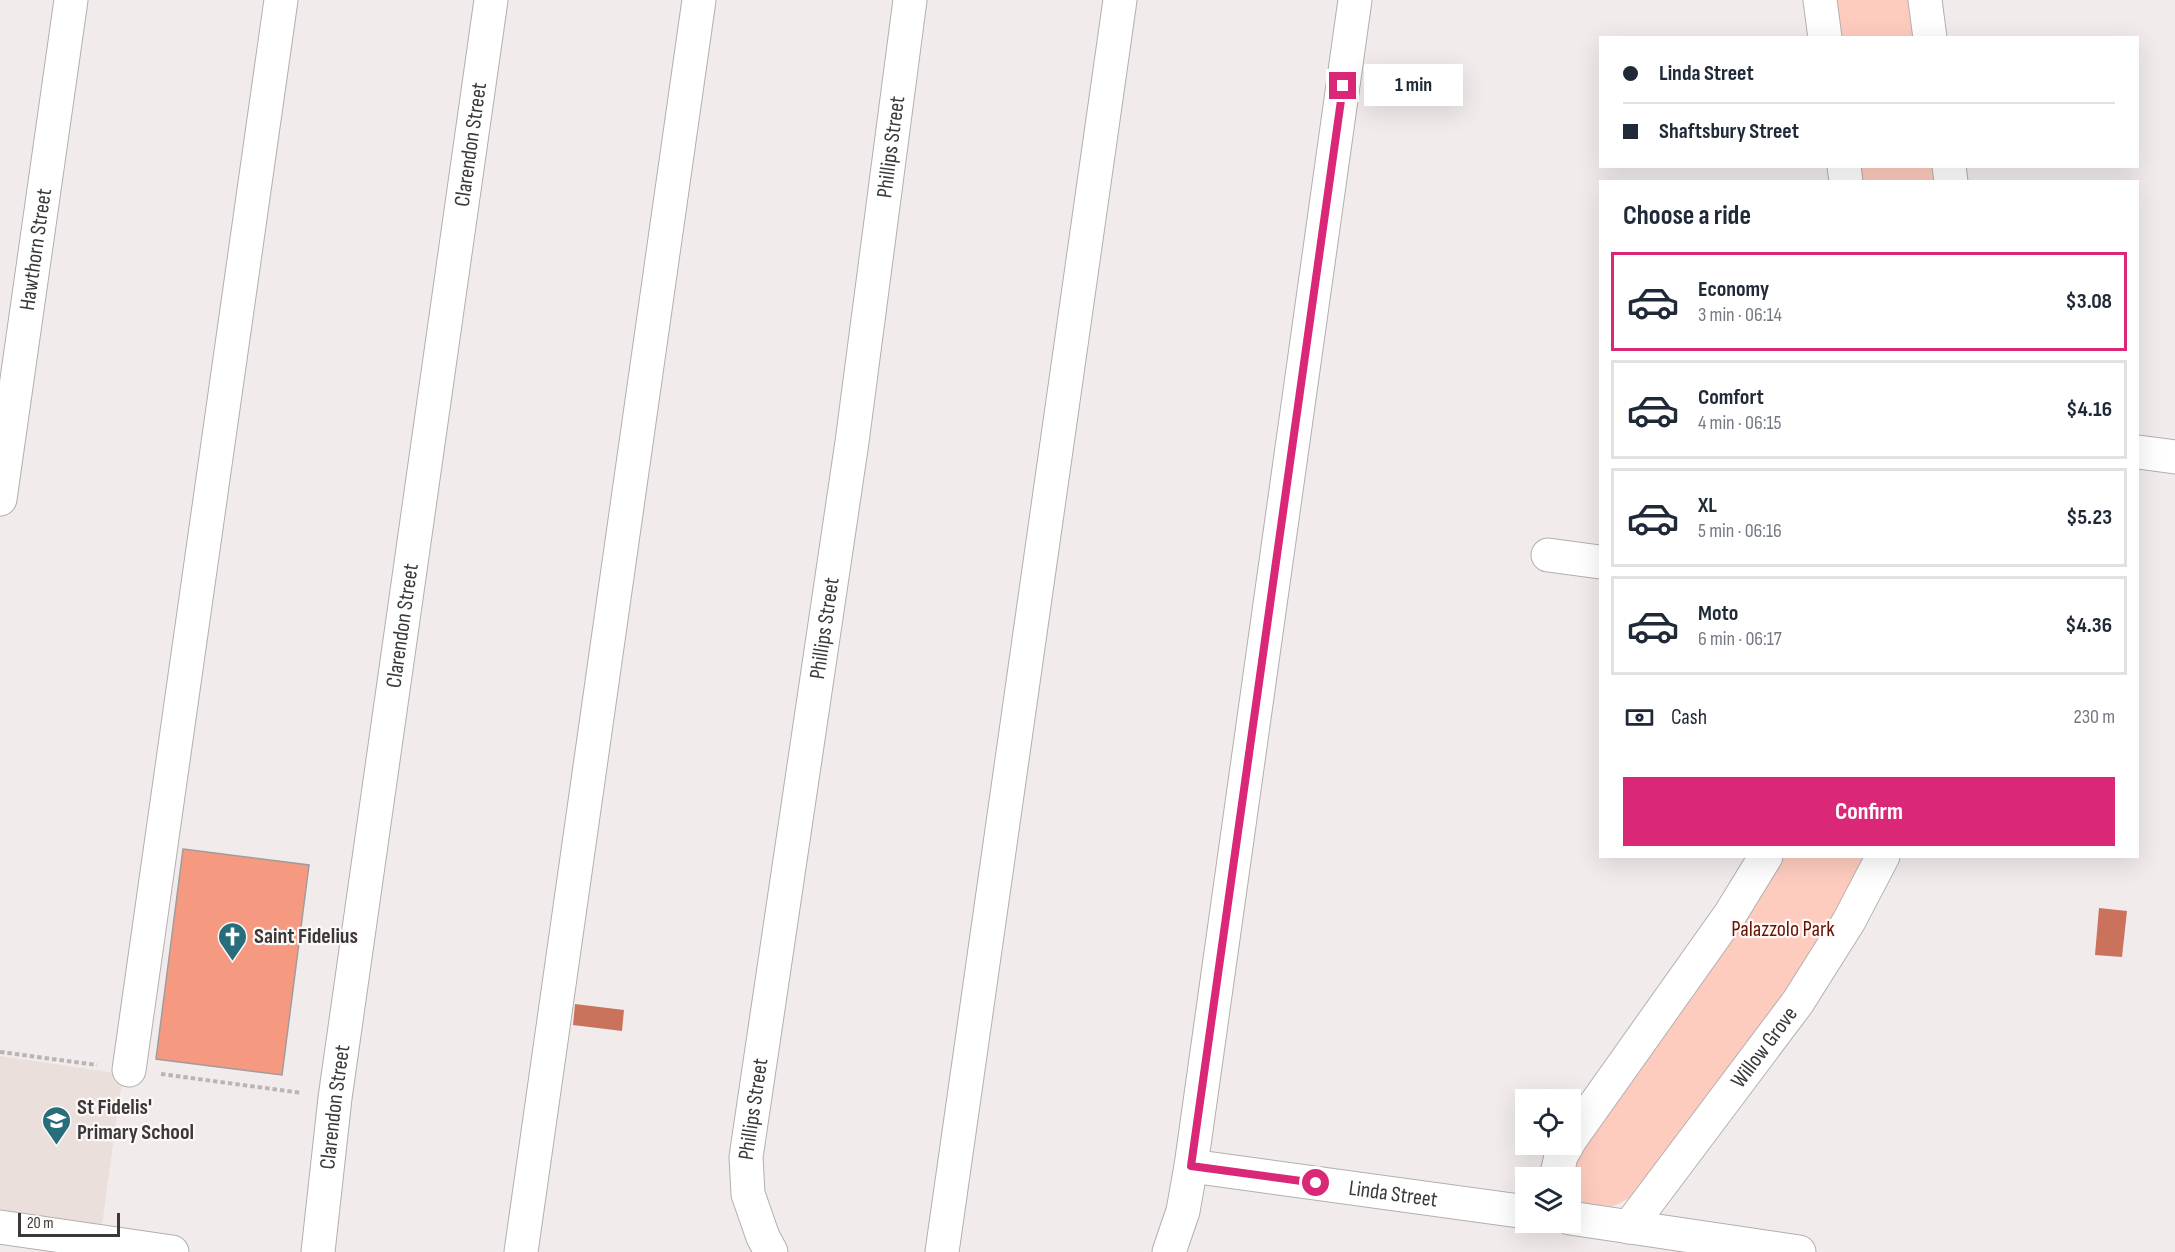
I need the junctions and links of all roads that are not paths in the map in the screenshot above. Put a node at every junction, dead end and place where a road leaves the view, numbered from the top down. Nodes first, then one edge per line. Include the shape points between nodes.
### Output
1 (71, 0) edge
2 (281, 0) edge
3 (491, 0) edge
4 (699, 0) edge
5 (910, 0) edge
6 (1120, 0) edge
7 (1355, 0) edge
8 (1820, 0) edge
9 (1925, 0) edge
10 (1825, 36) edge
11 (1930, 36) edge
12 (2139, 453) edge
13 (2175, 457) edge
14 (0, 499) edge
15 (1548, 555) dead end
16 (1599, 562) edge
17 (1765, 858) edge
18 (1881, 858) edge
19 (129, 1070) road end
20 (1581, 1125) edge
21 (1191, 1166) junction
22 (1515, 1210) edge
23 (1581, 1220) edge
24 (0, 1227) edge
25 (1629, 1227) junction
26 (172, 1252) edge
27 (318, 1252) edge
28 (521, 1252) edge
29 (771, 1252) edge
30 (942, 1252) edge
31 (1169, 1252) edge
32 (1799, 1252) edge

1 - 14 street, Hawthorn Street
2 - 19 street
3 - 27 street, Clarendon Street via 335,1098
4 - 28 street
5 - 29 street, Phillips Street via 851,454 746,1157 748,1194
6 - 30 street
7 - 21 street
8 - 10 street
9 - 11 street
12 - 13 street
15 - 16 street
17 - 20 street via 1731,914
18 - 25 street, Willow Grove via 1849,921 1798,1002
21 - 22 street, Linda Street
21 - 31 street via 1183,1211
23 - 25 street
24 - 26 street
25 - 32 street

